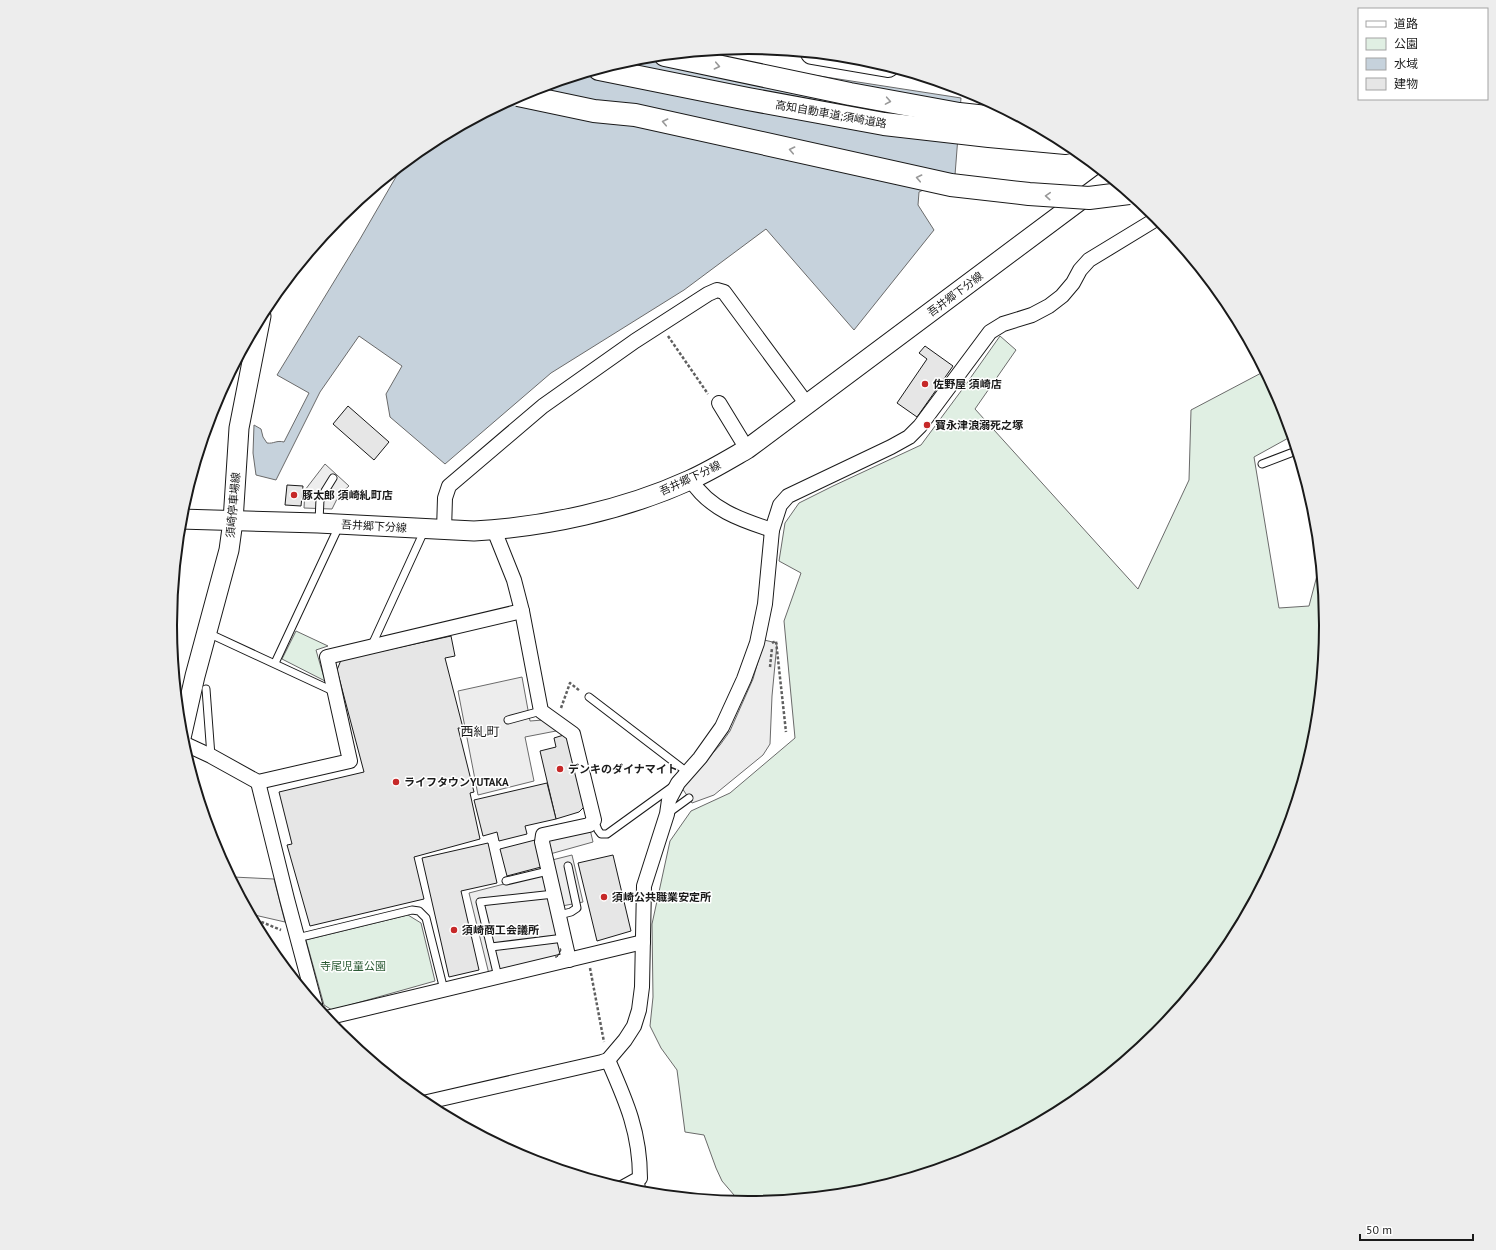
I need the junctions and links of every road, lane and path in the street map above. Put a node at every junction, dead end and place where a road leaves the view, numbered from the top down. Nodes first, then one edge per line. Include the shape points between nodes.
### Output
1 (680, 58) edge
2 (609, 71) edge
3 (527, 98) edge
4 (1014, 120) edge
5 (1052, 142) edge
6 (1106, 181) edge
7 (1121, 194) edge
8 (1152, 221) edge
9 (660, 324) junction
10 (258, 331) edge
11 (719, 403) joint
12 (806, 403) junction
13 (747, 449) junction
14 (1292, 452) edge
15 (1262, 464) dead end
16 (333, 478) dead end
17 (691, 480) junction
18 (187, 519) edge
19 (233, 521) junction
20 (318, 523) junction
21 (340, 525) junction
22 (425, 529) junction
23 (444, 530) junction
24 (494, 530) junction
25 (772, 530) junction
26 (522, 611) junction
27 (206, 632) junction
28 (371, 647) junction
29 (275, 663) junction
30 (770, 667) dead end
31 (206, 689) dead end
32 (334, 691) junction
33 (589, 697) joint
34 (540, 711) junction
35 (185, 720) edge
36 (508, 720) dead end
37 (556, 723) junction
38 (786, 732) dead end
39 (190, 746) edge
40 (211, 756) junction
41 (683, 778) junction
42 (258, 782) junction
43 (689, 798) dead end
44 (667, 814) junction
45 (594, 820) junction
46 (568, 866) dead end
47 (548, 871) junction
48 (506, 881) dead end
49 (554, 894) junction
50 (559, 915) junction
51 (260, 922) edge
52 (297, 938) junction
53 (564, 938) junction
54 (643, 942) junction
55 (491, 947) junction
56 (587, 956) junction
57 (569, 960) junction
58 (498, 977) junction
59 (444, 990) junction
60 (312, 993) edge
61 (333, 1016) edge
62 (608, 1060) junction
63 (431, 1100) edge
64 (640, 1178) junction
65 (630, 1184) edge
66 (641, 1186) edge

1 -> 4 highway via 850,94 959,114
2 - 5 highway, 高知自動車道;須崎道路 via 884,124
7 -> 3 highway, bridge via 1089,198 951,185 635,115 594,111
6 - 12 main road, 吾井郷下分線
8 - 25 street via 1089,260 1062,296 1050,306 1003,324 990,332 909,437 788,496 780,505
9 - 11 path via 702,386 712,399
9 - 12 street via 708,294 717,290 724,292
9 - 23 street via 543,406 449,486 445,498
10 - 19 main road, 須崎停車場線 via 239,428
11 - 13 street
12 - 13 main road, 吾井郷下分線
13 - 17 main road, 吾井郷下分線
14 - 15 lane
16 - 20 lane via 320,499
17 - 24 main road, 吾井郷下分線 via 601,511
17 - 25 street via 713,504 740,519
18 - 19 main road, 吾井郷下分線
19 - 20 main road, 吾井郷下分線
19 - 27 main road, 須崎停車場線
20 - 21 main road, 吾井郷下分線
21 - 22 main road, 吾井郷下分線
21 - 29 lane
22 - 23 main road, 吾井郷下分線
22 - 28 lane
23 - 24 main road, 吾井郷下分線
24 - 26 street via 514,580
25 - 41 street via 765,604 757,643 726,729
26 - 28 street
26 - 34 street
27 - 29 lane
27 - 35 main road, 須崎停車場線
28 - 32 street via 327,657
29 - 32 lane
30 - 38 path via 772,642 776,641
31 - 40 lane
32 - 42 street via 350,761
33 - 37 path via 570,683
33 - 41 lane
34 - 36 lane
34 - 37 street
37 - 45 street via 573,734
39 - 40 street
40 - 42 street
41 - 44 street via 669,800
41 - 45 lane via 607,834 601,834
42 - 52 street
43 - 44 lane
44 - 54 street via 644,886
45 - 47 street via 589,825 543,834 542,842
46 - 50 lane via 577,908
47 - 48 lane
47 - 49 street
49 - 50 street
49 - 55 lane via 480,902
50 - 53 street
51 - 52 path
52 - 59 lane via 412,910 419,912 426,918
52 - 60 street
53 - 55 lane
53 - 57 street
54 - 56 street
54 - 62 street via 642,987 638,1015 625,1040
55 - 58 lane
56 - 57 street
56 - 62 path
57 - 58 street
58 - 59 street
59 - 61 street
62 - 63 street
62 - 64 street via 628,1105 636,1132
64 - 65 street
64 - 66 lane

